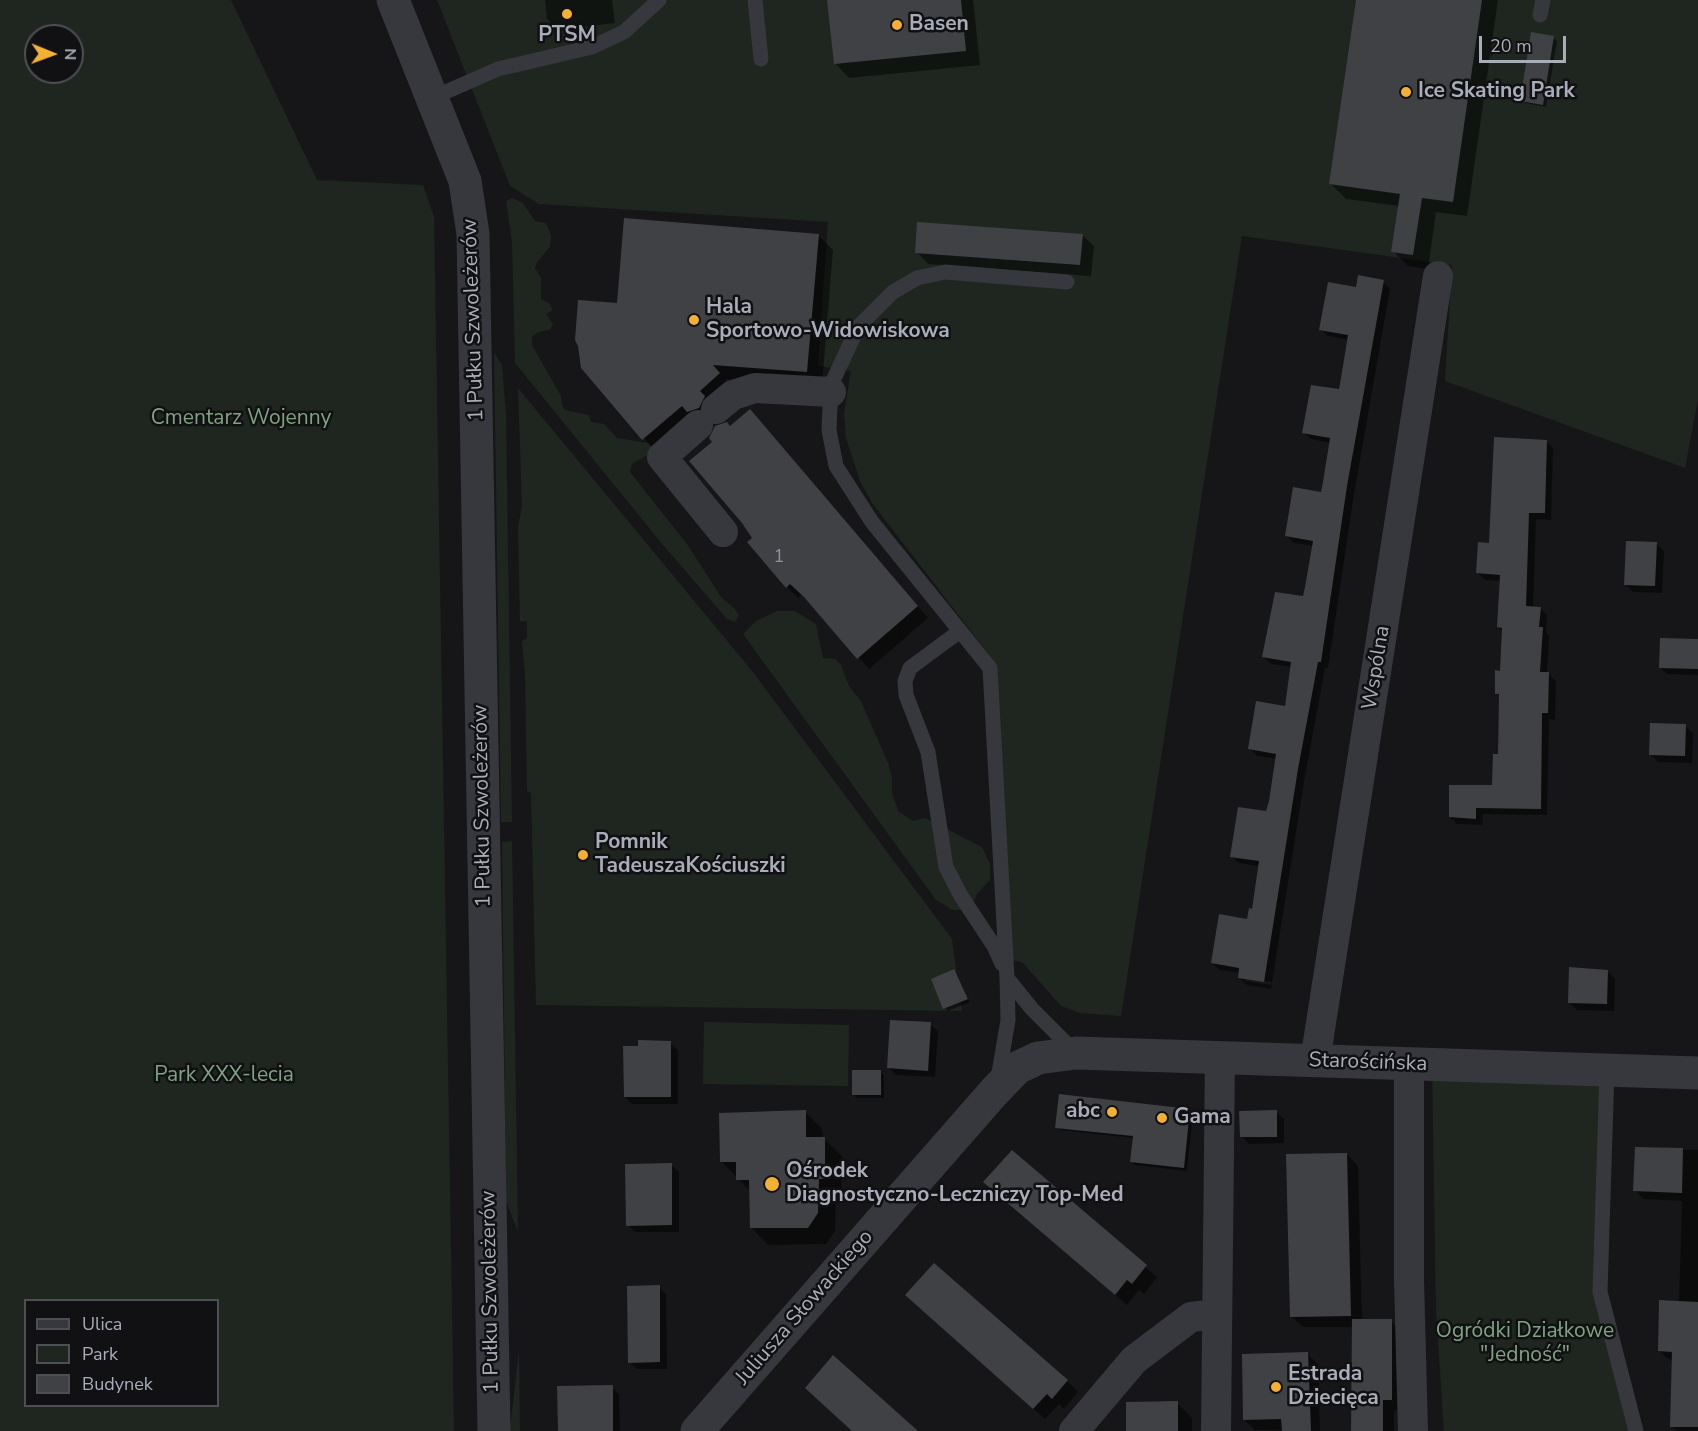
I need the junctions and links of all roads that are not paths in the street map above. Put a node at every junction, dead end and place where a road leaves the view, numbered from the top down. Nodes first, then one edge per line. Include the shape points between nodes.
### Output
1 (393, 0) edge
2 (659, 0) edge
3 (755, 0) edge
4 (761, 59) dead end
5 (432, 98) junction
6 (1438, 276) dead end
7 (1067, 282) dead end
8 (831, 392) junction
9 (723, 532) dead end
10 (960, 631) junction
11 (1007, 978) junction
12 (1076, 1053) junction
13 (1220, 1057) junction
14 (1038, 1058) joint
15 (1315, 1061) junction
16 (1409, 1064) junction
17 (1607, 1070) junction
18 (1698, 1073) edge
19 (994, 1092) junction
20 (1217, 1314) junction
21 (494, 1431) edge
22 (697, 1431) edge
23 (1074, 1431) edge
24 (1216, 1431) edge
25 (1413, 1431) edge
26 (1636, 1431) edge

1 - 5 street, 1 Pułku Szwoleżerów
2 - 5 lane via 624,32 592,47 498,69
3 - 4 lane
5 - 21 street, 1 Pułku Szwoleżerów via 465,182 472,225
6 - 15 street, Wspólna
7 - 8 lane via 945,272 916,278 887,297 858,327
8 - 9 street via 755,388 733,395 662,457
8 - 10 lane via 829,430 836,466 872,522
10 - 11 lane via 990,668
10 - 11 lane via 910,668 905,681 906,695 928,752 946,867 994,946
11 - 12 lane
11 - 19 lane via 1008,1020
12 - 13 street, Starościńska
12 - 14 street, Starościńska
13 - 15 street, Starościńska
13 - 20 street
14 - 19 street, Juliusza Słowackiego via 1017,1068
15 - 16 street, Starościńska
16 - 17 street, Starościńska
16 - 25 street
17 - 18 street, Starościńska
17 - 26 lane via 1600,1292
19 - 22 street, Juliusza Słowackiego
20 - 23 street via 1191,1317 1134,1360
20 - 24 street

